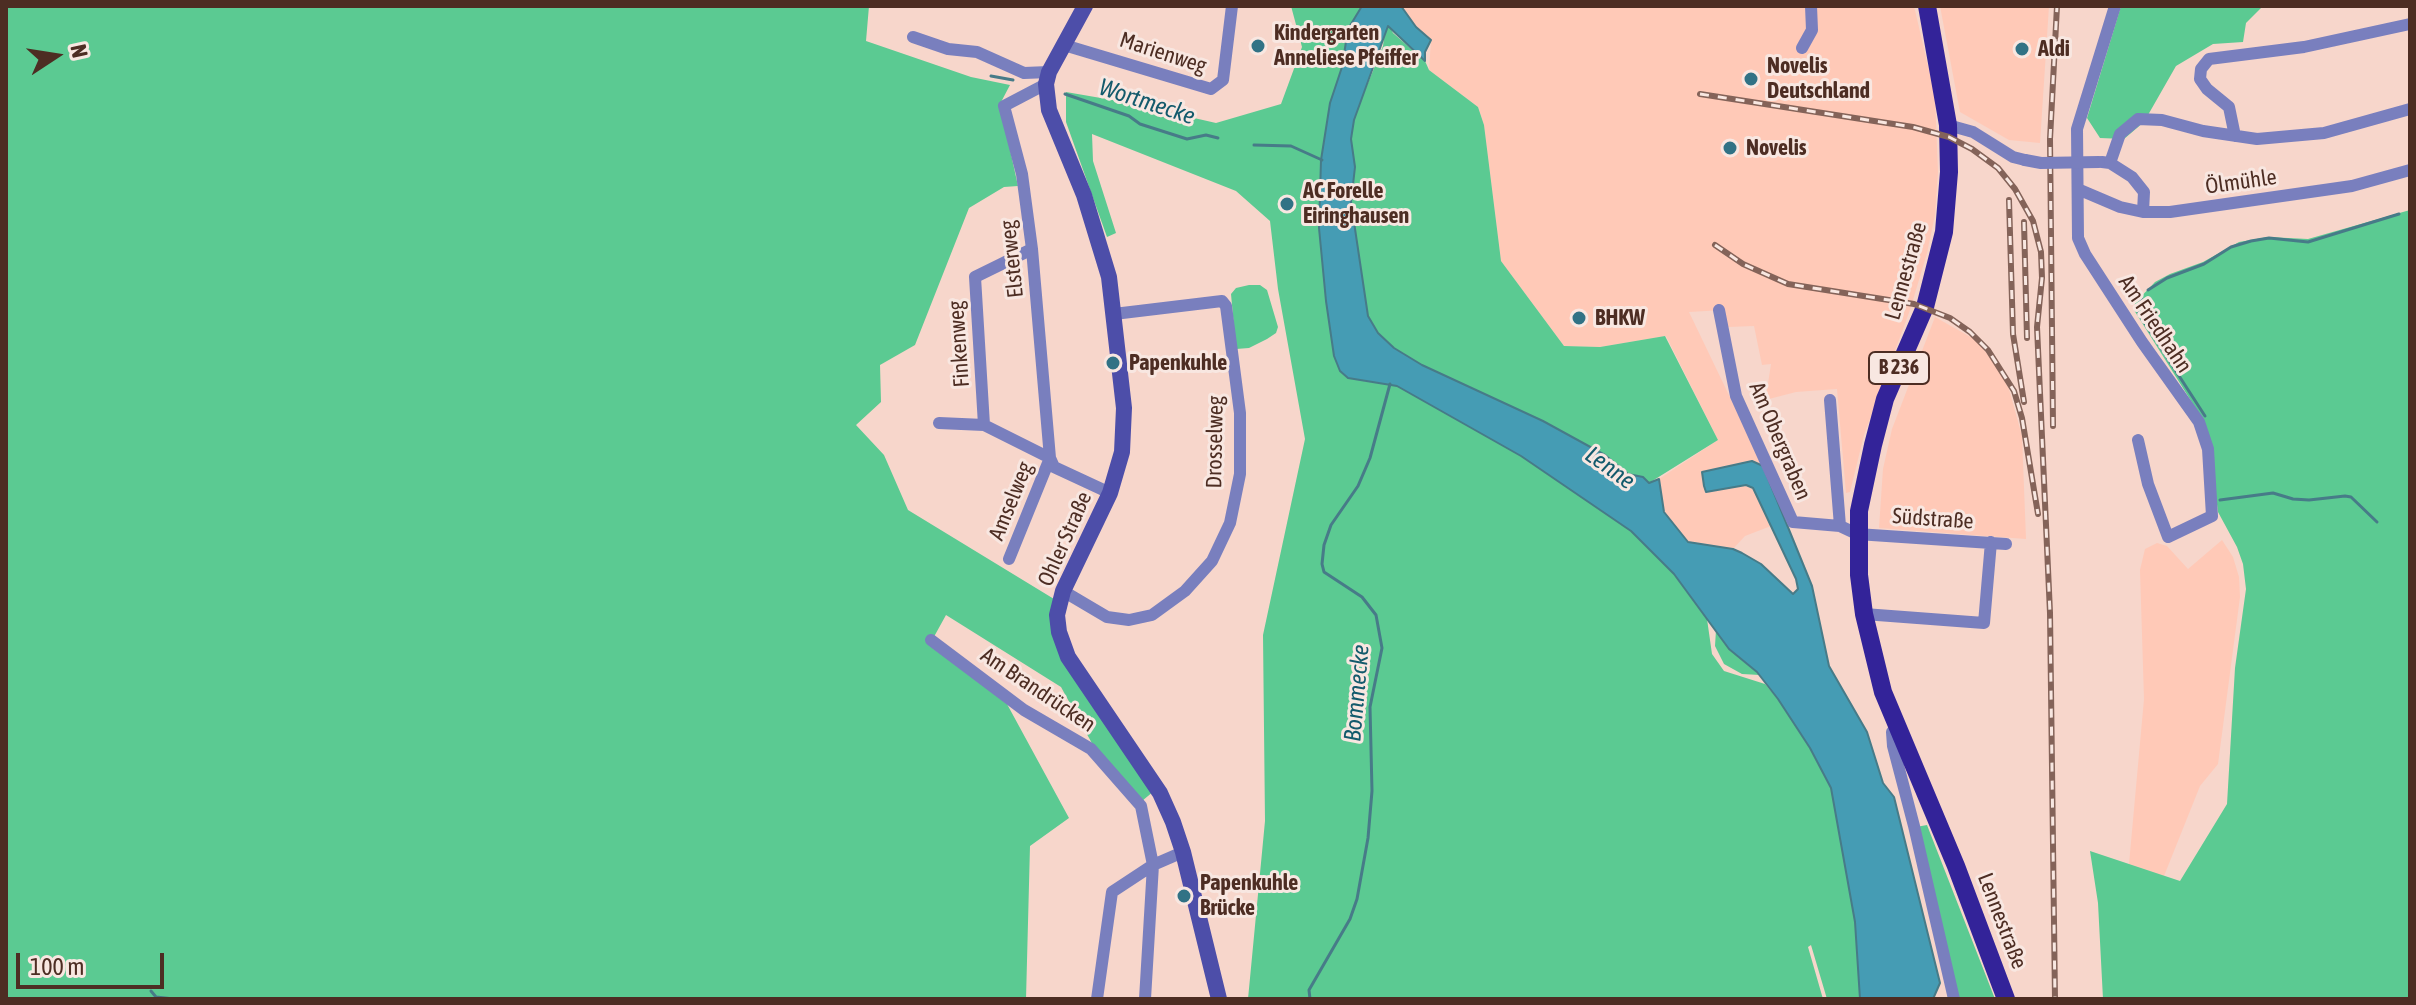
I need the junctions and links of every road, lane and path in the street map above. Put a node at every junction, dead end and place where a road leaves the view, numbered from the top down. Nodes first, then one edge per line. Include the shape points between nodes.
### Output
1 (1085, 6) edge
2 (1232, 6) edge
3 (1811, 6) edge
4 (1927, 6) edge
5 (2115, 6) edge
6 (2410, 24) edge
7 (913, 37) dead end
8 (1064, 45) junction
9 (1802, 48) dead end
10 (1048, 78) junction
11 (2410, 109) edge
12 (1948, 125) junction
13 (2235, 136) junction
14 (2105, 162) junction
15 (2410, 170) edge
16 (2080, 190) junction
17 (2143, 212) junction
18 (1032, 249) junction
19 (1719, 310) dead end
20 (1114, 314) junction
21 (1830, 400) dead end
22 (939, 423) dead end
23 (984, 425) junction
24 (2138, 440) dead end
25 (1050, 458) junction
26 (1110, 493) junction
27 (1849, 530) junction
28 (1991, 542) junction
29 (2006, 544) dead end
30 (1009, 559) dead end
31 (1063, 591) junction
32 (1864, 614) junction
33 (931, 640) dead end
34 (1896, 728) junction
35 (1183, 852) junction
36 (1153, 865) junction
37 (1097, 999) edge
38 (1145, 999) edge
39 (1219, 999) edge
40 (1954, 999) edge
41 (2006, 999) edge

1 - 8 street
2 - 8 street, Marienweg via 1223,80 1211,89
3 - 9 street via 1812,30
4 - 12 main road, Lennestraße / B 236
5 - 16 street, Am Friedhahn via 2077,129
6 - 13 street via 2304,47 2209,59 2200,79 2229,107
7 - 10 street via 977,52
8 - 10 street
10 - 18 street, Elsterweg via 1004,106 1022,174
10 - 20 street, Ohler Straße via 1049,110 1098,236
11 - 13 street via 2324,133
12 - 14 street, bridge via 2025,160
12 - 27 main road, Lennestraße / B 236 via 1944,232 1925,307 1885,399
13 - 14 street via 2138,119 2120,134
14 - 17 street via 2132,177 2144,192
15 - 17 street, Ölmühle via 2352,186
16 - 17 street, Ölmühle
16 - 24 street, Am Friedhahn via 2078,238 2085,254 2199,422 2208,449 2212,516 2168,537
18 - 23 street, Finkenweg via 975,277
18 - 25 street, Elsterweg
19 - 27 street, Am Obergraben via 1736,396 1793,522
20 - 26 street, Ohler Straße via 1124,408 1122,452
20 - 31 street, Drosselweg via 1222,301 1226,306 1240,413 1240,474 1230,523 1212,561 1185,591 1152,615 1107,617
21 - 27 street, Lennestraße
22 - 23 street, Amselweg
23 - 25 street, Amselweg
25 - 26 street, Amselweg via 1054,467
25 - 30 street, Amselweg
26 - 31 street, Ohler Straße
27 - 28 street, Südstraße
27 - 32 main road, Lennestraße / B 236
28 - 29 street, Südstraße
28 - 32 street via 1984,623
31 - 35 street, Ohler Straße via 1057,615 1068,657 1160,793
32 - 34 main road, Lennestraße / B 236
33 - 36 street, Am Brandrücken via 1024,710 1091,749 1141,806
34 - 40 street, Lennestraße via 1893,746
34 - 41 main road, Lennestraße / B 236
35 - 36 street
35 - 39 street, Ohler Straße
36 - 37 street via 1112,892
36 - 38 street, Am Brandrücken

